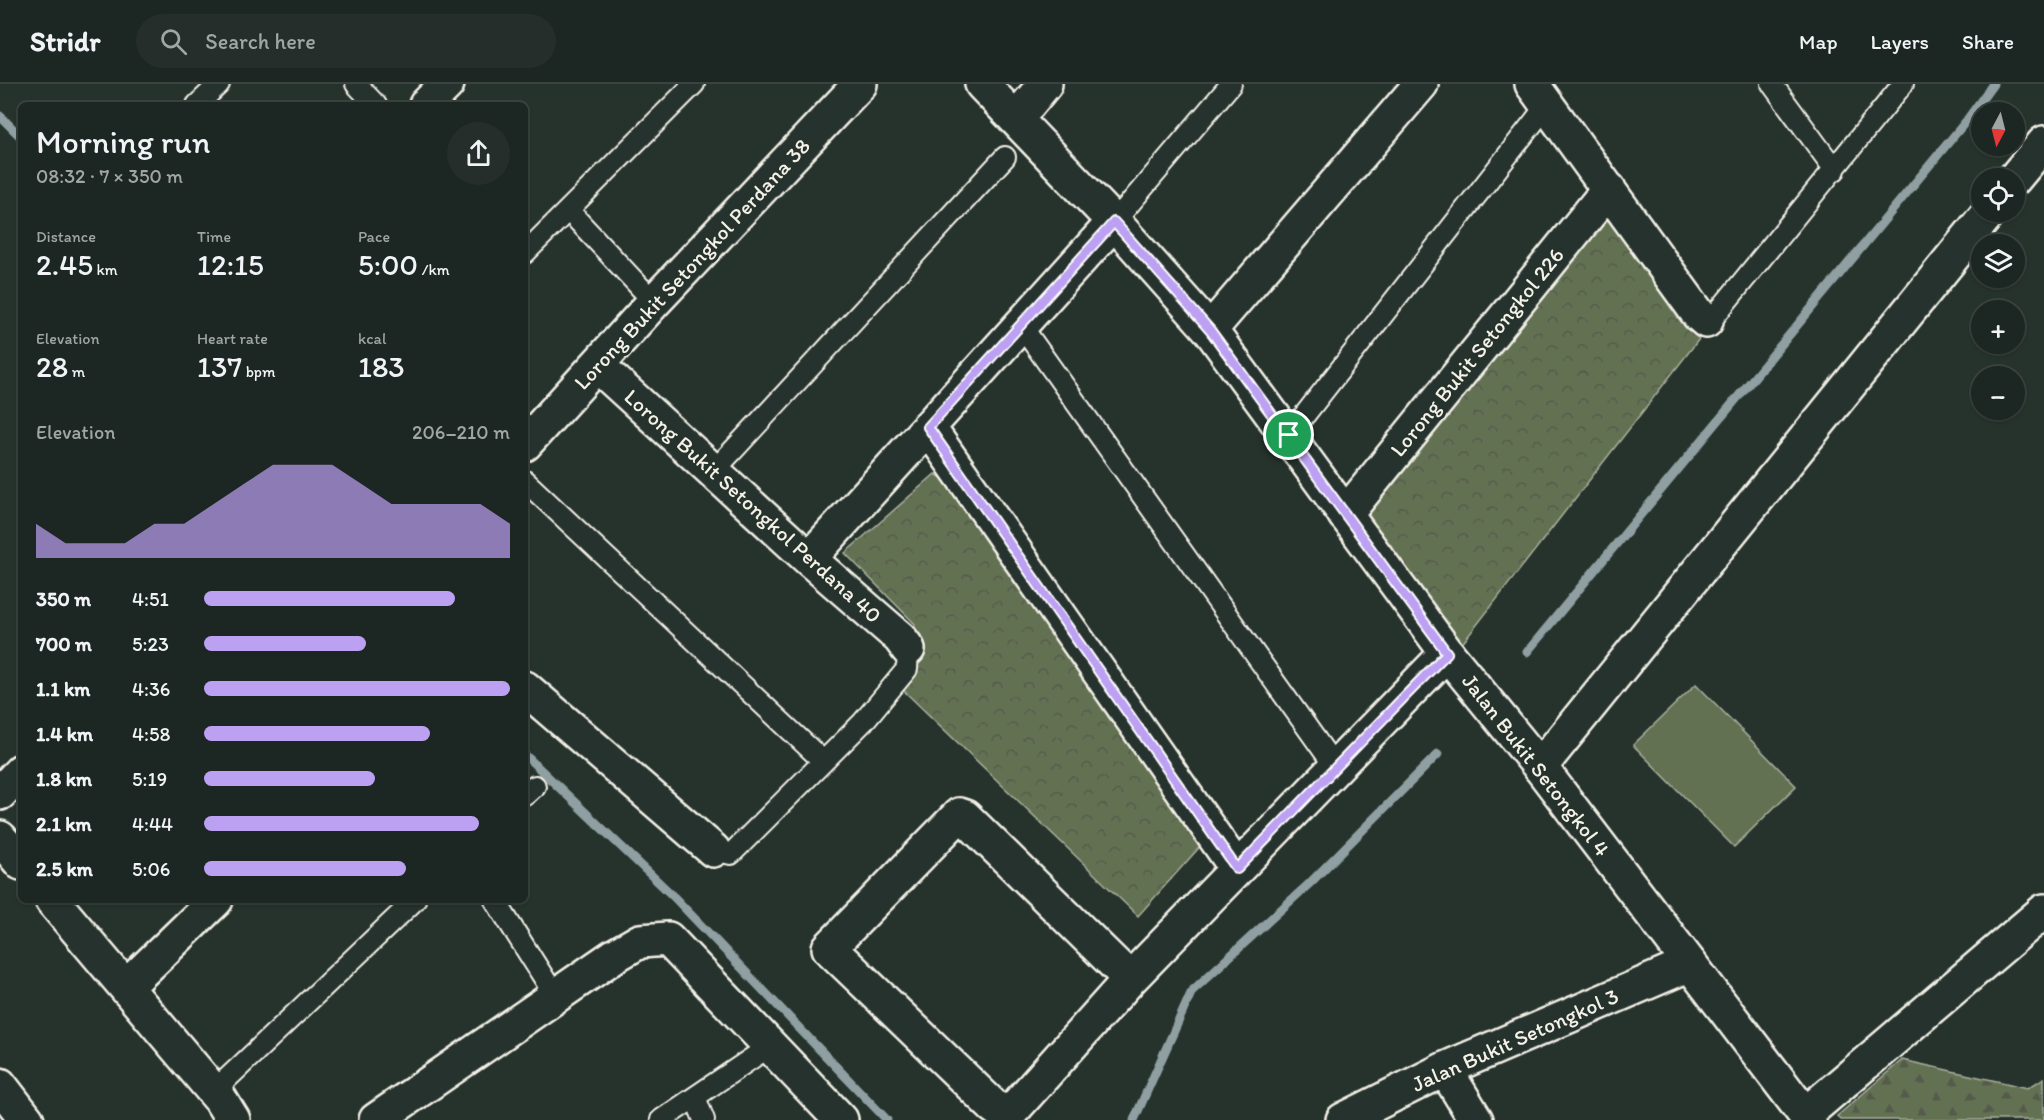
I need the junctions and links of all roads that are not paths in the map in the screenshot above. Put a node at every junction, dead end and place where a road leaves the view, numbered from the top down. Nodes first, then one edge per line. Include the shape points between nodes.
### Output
1 (219, 84) edge
2 (356, 84) edge
3 (447, 84) edge
4 (694, 84) edge
5 (860, 84) edge
6 (982, 84) edge
7 (1045, 84) edge
8 (1231, 84) edge
9 (1421, 84) edge
10 (1772, 84) edge
11 (1903, 84) edge
12 (1539, 94) edge
13 (200, 102) edge
14 (373, 102) edge
15 (429, 102) edge
16 (1016, 119) junction
17 (2044, 143) edge
18 (1005, 157) dead end
19 (2024, 168) edge
20 (1835, 170) junction
21 (1609, 189) junction
22 (569, 211) junction
23 (1114, 222) junction
24 (1981, 222) edge
25 (528, 251) edge
26 (654, 302) junction
27 (1706, 321) joint
28 (1020, 324) junction
29 (1210, 330) junction
30 (597, 364) junction
31 (928, 427) junction
32 (1289, 435) junction
33 (528, 441) edge
34 (714, 472) junction
35 (528, 485) edge
36 (1346, 515) junction
37 (809, 559) junction
38 (908, 649) joint
39 (1447, 653) junction
40 (528, 691) edge
41 (823, 761) junction
42 (1540, 767) junction
43 (1336, 768) junction
44 (18, 774) edge
45 (0, 793) edge
46 (0, 838) edge
47 (713, 850) joint
48 (18, 859) edge
49 (1237, 869) junction
50 (55, 903) edge
51 (213, 903) edge
52 (412, 903) edge
53 (497, 903) edge
54 (2044, 911) edge
55 (1690, 964) junction
56 (1130, 979) junction
57 (126, 987) junction
58 (556, 997) junction
59 (770, 1046) junction
60 (1445, 1069) junction
61 (0, 1086) edge
62 (214, 1091) junction
63 (695, 1097) junction
64 (1808, 1117) edge
65 (27, 1120) edge
66 (233, 1120) edge
67 (376, 1120) edge
68 (661, 1120) edge
69 (704, 1120) edge
70 (841, 1120) edge
71 (1343, 1120) edge
72 (1476, 1120) edge

1 - 13 lane
2 - 14 lane
3 - 15 street
4 - 22 lane
5 - 26 street, Lorong Bukit Setongkol Perdana 38
6 - 16 street, Jalan Bukit Setongkol 4
7 - 16 street
8 - 23 lane
9 - 29 street
10 - 20 lane
11 - 20 lane
12 - 21 street
12 - 32 lane
16 - 23 street, Jalan Bukit Setongkol 4
17 - 19 street
18 - 34 lane
20 - 27 lane via 1713,318
21 - 27 street
21 - 36 street, Lorong Bukit Setongkol 226
22 - 25 lane
22 - 26 lane
23 - 28 street
23 - 29 street, Jalan Bukit Setongkol 4
24 - 42 street
26 - 30 street, Lorong Bukit Setongkol Perdana 38
28 - 31 street
28 - 43 lane
29 - 32 street, Jalan Bukit Setongkol 4
30 - 33 street, Lorong Bukit Setongkol Perdana 38
30 - 34 street, Lorong Bukit Setongkol Perdana 40
31 - 37 street
31 - 49 street
32 - 36 street, Jalan Bukit Setongkol 4
34 - 37 street, Lorong Bukit Setongkol Perdana 40
35 - 41 lane
36 - 39 street, Jalan Bukit Setongkol 4
37 - 38 street, Lorong Bukit Setongkol Perdana 40
38 - 41 lane via 907,669 863,722
39 - 42 street, Jalan Bukit Setongkol 4
39 - 43 street
40 - 47 street
41 - 47 lane via 731,854
42 - 55 street, Jalan Bukit Setongkol 4
43 - 49 street
44 - 45 street
46 - 48 street
49 - 56 street
50 - 57 street
51 - 57 street
52 - 62 lane
53 - 58 lane
54 - 64 street
55 - 60 street, Jalan Bukit Setongkol 3
55 - 64 street, Jalan Bukit Setongkol 4
56 - 56 street via 1011,1112 1001,1112 829,948 959,814
57 - 62 street
58 - 59 street via 640,941 668,939
58 - 67 street
59 - 63 lane
59 - 70 street
60 - 71 street, Jalan Bukit Setongkol 3
60 - 72 street
61 - 65 street
62 - 66 street
63 - 68 lane
63 - 69 lane

